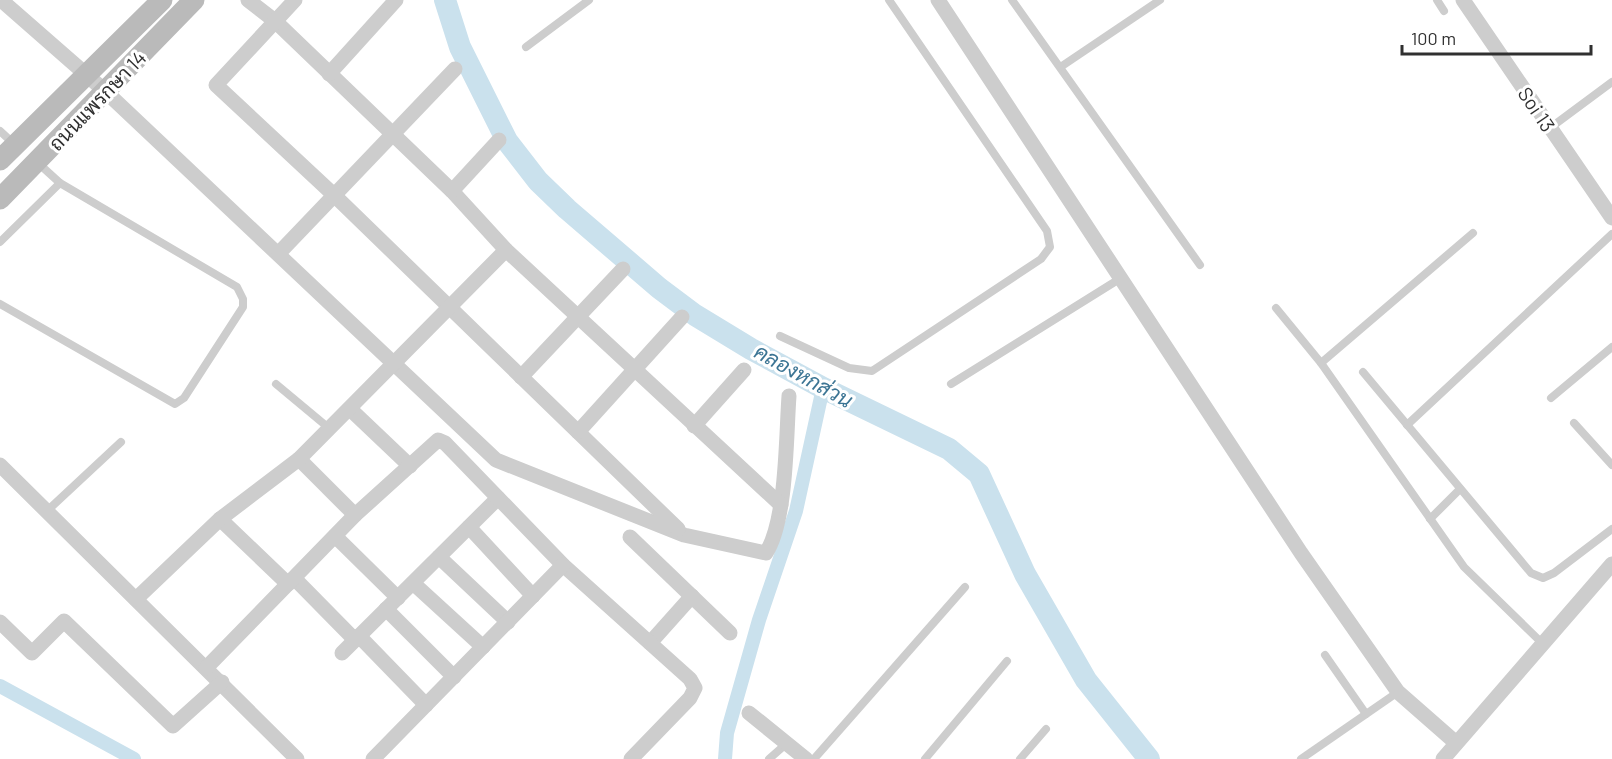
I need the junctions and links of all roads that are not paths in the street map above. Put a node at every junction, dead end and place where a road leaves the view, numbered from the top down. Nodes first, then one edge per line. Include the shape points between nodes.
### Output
1 (2, 0) edge
2 (162, 0) edge
3 (194, 0) edge
4 (248, 0) edge
5 (296, 0) edge
6 (396, 0) edge
7 (589, 0) edge
8 (889, 0) edge
9 (938, 0) edge
10 (1012, 0) edge
11 (1160, 0) edge
12 (1437, 0) edge
13 (1463, 0) edge
14 (1444, 11) dead end
15 (275, 21) junction
16 (526, 47) dead end
17 (1062, 66) junction
18 (455, 69) dead end
19 (329, 74) junction
20 (86, 75) junction
21 (1612, 82) edge
22 (105, 91) junction
23 (1550, 128) junction
24 (393, 133) junction
25 (499, 140) dead end
26 (5, 145) edge
27 (37, 162) junction
28 (60, 183) junction
29 (452, 190) junction
30 (335, 196) junction
31 (0, 199) edge
32 (1612, 218) edge
33 (1473, 234) dead end
34 (1612, 234) edge
35 (0, 242) edge
36 (506, 250) junction
37 (279, 253) junction
38 (1200, 265) dead end
39 (622, 269) dead end
40 (1121, 278) junction
41 (0, 304) edge
42 (1276, 308) dead end
43 (451, 309) junction
44 (682, 317) dead end
45 (577, 318) junction
46 (780, 336) dead end
47 (1612, 347) edge
48 (395, 363) junction
49 (1321, 363) junction
50 (744, 370) dead end
51 (634, 371) junction
52 (1363, 372) dead end
53 (521, 377) junction
54 (276, 384) dead end
55 (951, 384) dead end
56 (789, 396) dead end
57 (1551, 398) dead end
58 (350, 409) junction
59 (1574, 423) dead end
60 (1407, 425) junction
61 (694, 426) junction
62 (330, 429) junction
63 (578, 432) junction
64 (121, 442) dead end
65 (299, 459) junction
66 (0, 465) edge
67 (1612, 465) edge
68 (410, 466) junction
69 (1460, 489) junction
70 (498, 498) junction
71 (781, 505) junction
72 (47, 511) junction
73 (356, 515) junction
74 (220, 519) junction
75 (1431, 519) junction
76 (469, 527) junction
77 (1612, 529) edge
78 (684, 535) junction
79 (335, 536) junction
80 (630, 537) dead end
81 (440, 557) junction
82 (1612, 564) edge
83 (563, 565) junction
84 (291, 581) junction
85 (413, 583) junction
86 (965, 587) dead end
87 (533, 596) junction
88 (692, 596) junction
89 (398, 598) junction
90 (136, 599) junction
91 (386, 609) junction
92 (0, 622) edge
93 (508, 622) junction
94 (730, 633) dead end
95 (357, 638) junction
96 (650, 643) junction
97 (1542, 643) junction
98 (483, 647) junction
99 (342, 653) dead end
100 (1325, 655) dead end
101 (1007, 662) dead end
102 (206, 668) junction
103 (453, 677) junction
104 (222, 682) junction
105 (1398, 692) junction
106 (426, 705) junction
107 (749, 713) dead end
108 (1366, 714) junction
109 (1046, 729) dead end
110 (1455, 742) junction
111 (786, 744) junction
112 (297, 759) edge
113 (373, 759) edge
114 (632, 759) edge
115 (769, 759) edge
116 (806, 759) edge
117 (814, 759) edge
118 (925, 759) edge
119 (1020, 759) edge
120 (1301, 759) edge
121 (1443, 759) edge

1 - 20 street
2 - 20 main road, ถนนแพรกษา 14
3 - 22 main road, ถนนแพรกษา 14
4 - 15 street
5 - 15 street
6 - 19 street
7 - 16 lane
8 - 46 lane via 1047,231 1050,247 1041,259 872,371 849,368
9 - 40 street
10 - 17 lane
11 - 17 lane
12 - 14 lane
13 - 23 street, Soi 13
15 - 19 street
15 - 30 street via 216,85
17 - 38 lane
18 - 24 street
19 - 24 street
20 - 22 street
20 - 26 main road, ถนนแพรกษา 14
21 - 23 lane
22 - 27 main road, ถนนแพรกษา 14
22 - 37 street
23 - 32 street, Soi 13
24 - 29 street
24 - 30 street
25 - 29 street
27 - 28 lane
27 - 31 main road, ถนนแพรกษา 14
28 - 35 lane
28 - 41 lane via 237,287 243,307 184,398 175,404
29 - 36 street
30 - 37 street
30 - 43 street
33 - 49 lane
34 - 60 lane
36 - 43 street
36 - 45 street
37 - 48 street
39 - 45 street
40 - 55 lane
40 - 105 street via 1301,553
42 - 49 lane
43 - 48 street
43 - 53 street
44 - 51 street
45 - 51 street
45 - 53 street
47 - 57 lane
48 - 58 street
48 - 78 street via 496,460
49 - 75 lane
50 - 61 street
51 - 61 street
51 - 63 street
52 - 60 lane
53 - 63 street
54 - 62 lane
56 - 71 street
58 - 62 street
58 - 68 street
59 - 67 lane
60 - 69 lane
61 - 71 street
62 - 65 street
63 - 78 street
64 - 72 lane
65 - 73 street
65 - 74 street
66 - 72 street
68 - 70 street via 438,440
68 - 73 street
69 - 75 lane
69 - 77 lane via 1531,573 1544,578
70 - 76 street
70 - 83 street
71 - 78 street via 766,553
72 - 90 street
73 - 79 street
74 - 84 street
74 - 90 street
75 - 97 lane via 1464,567
76 - 81 street
76 - 87 street
79 - 84 street
79 - 89 street
80 - 88 street
81 - 85 street
81 - 93 street
82 - 97 street
83 - 87 street
83 - 96 street
84 - 95 street
84 - 102 street
85 - 89 street
85 - 98 street
86 - 117 lane
87 - 93 street
88 - 94 street
88 - 96 street
89 - 91 street
90 - 102 street
91 - 95 street
91 - 103 street
92 - 104 street via 32,653 64,621 173,726
93 - 98 street
95 - 99 street
95 - 106 street
96 - 114 street via 690,679 694,688 690,698
97 - 110 street
98 - 103 street
100 - 108 lane
101 - 118 lane
102 - 104 street
103 - 106 street
104 - 112 street
105 - 108 lane
105 - 110 street
106 - 113 street
107 - 111 street
108 - 120 lane
109 - 119 lane
110 - 121 street
111 - 115 lane
111 - 116 street

